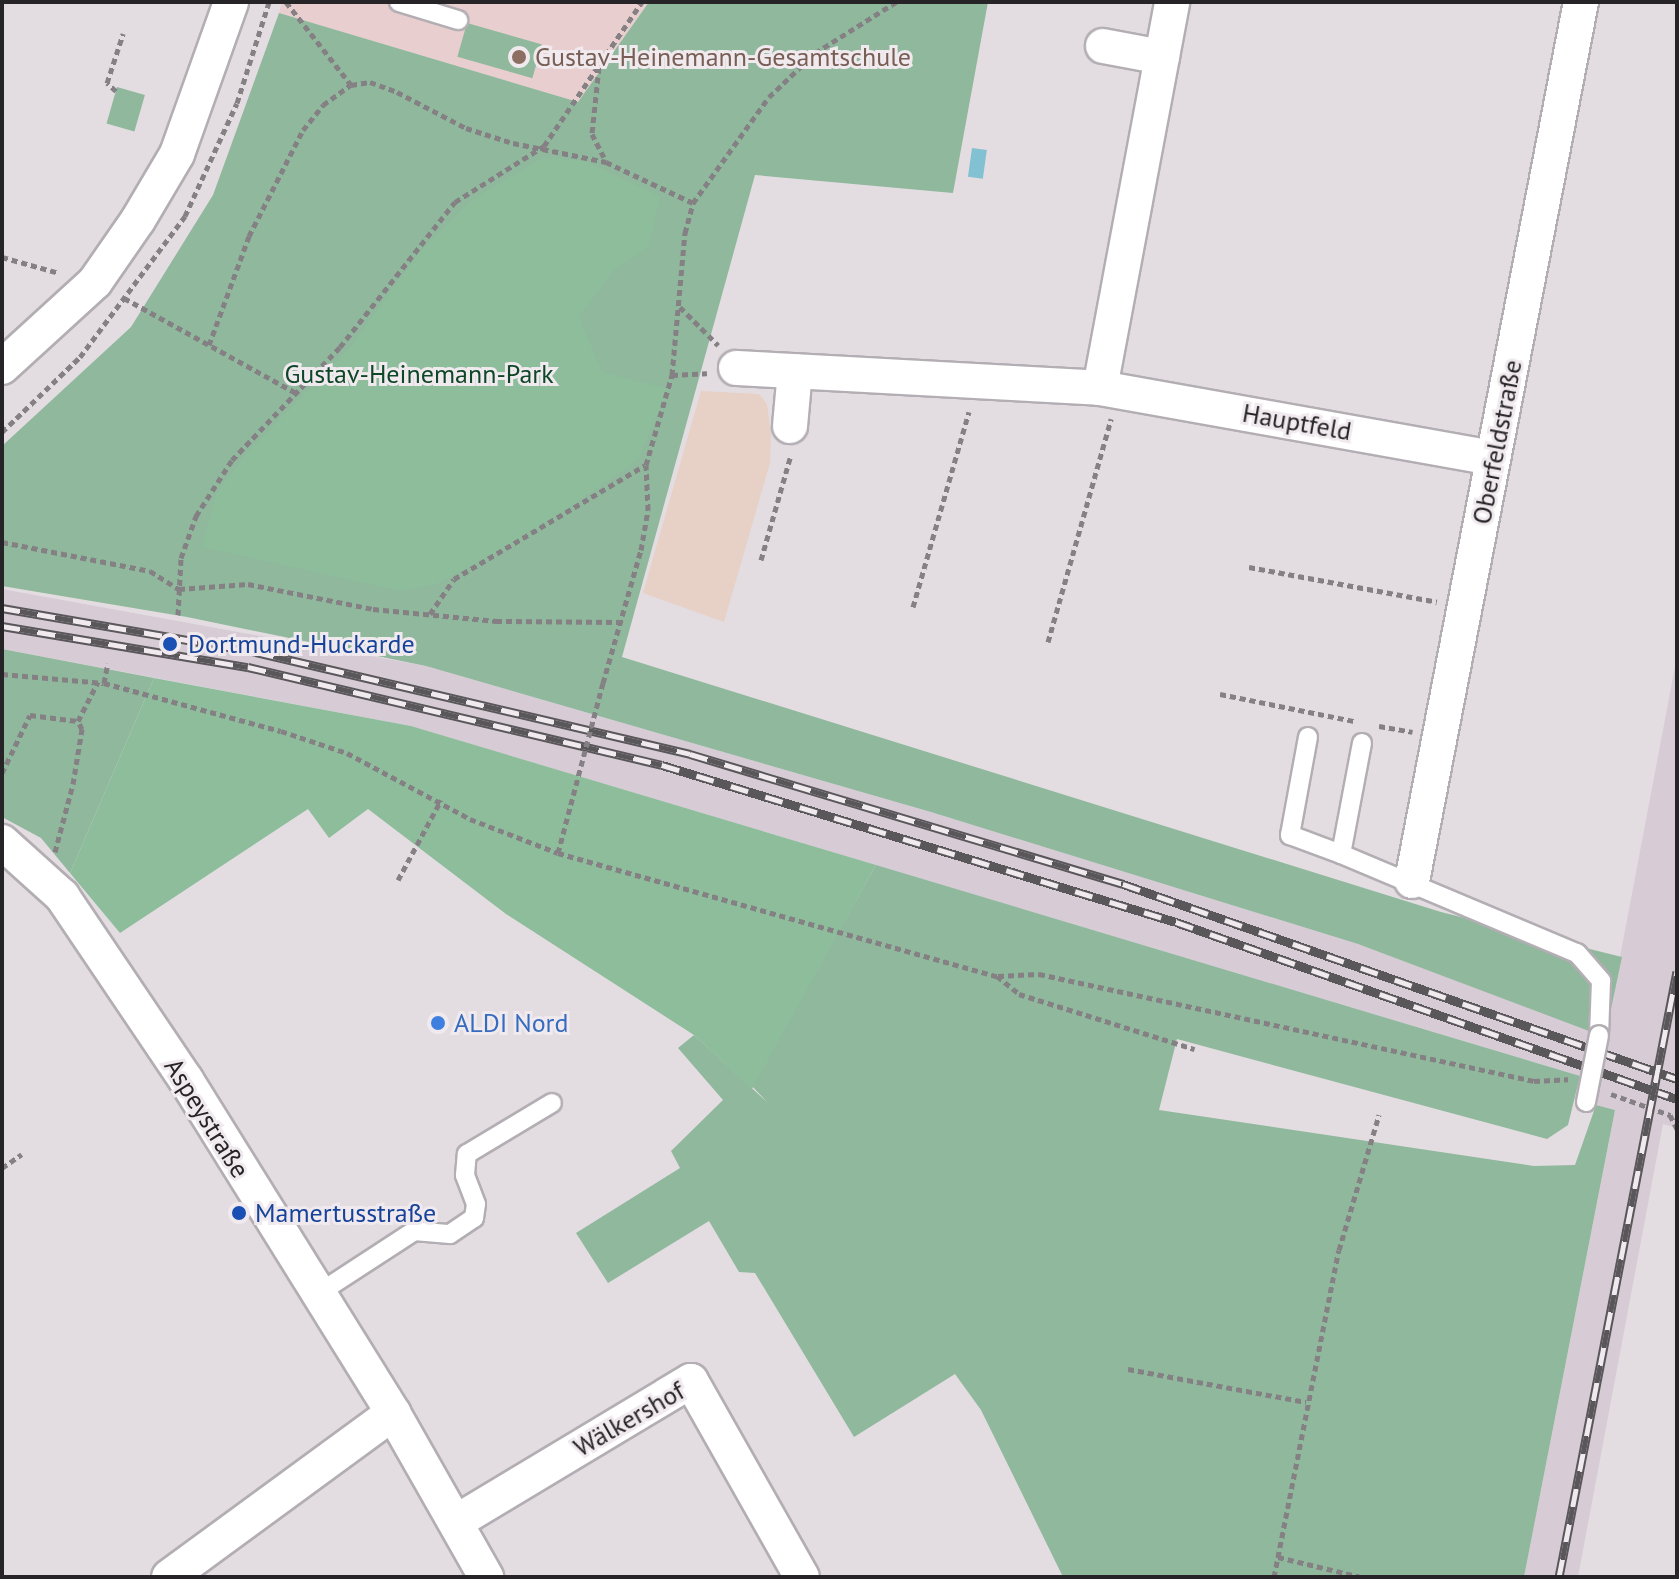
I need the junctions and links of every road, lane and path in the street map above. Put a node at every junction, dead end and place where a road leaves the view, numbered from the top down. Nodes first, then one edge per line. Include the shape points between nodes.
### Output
1 (231, 2) edge
2 (286, 2) edge
3 (399, 2) edge
4 (642, 2) edge
5 (896, 2) edge
6 (1172, 2) edge
7 (1581, 2) edge
8 (458, 20) dead end
9 (123, 34) dead end
10 (1103, 46) dead end
11 (1162, 57) junction
12 (601, 61) junction
13 (351, 85) junction
14 (116, 91) dead end
15 (544, 146) junction
16 (606, 162) junction
17 (693, 203) junction
18 (2, 257) edge
19 (95, 282) junction
20 (680, 306) junction
21 (209, 345) junction
22 (2, 367) edge
23 (736, 368) joint
24 (795, 371) junction
25 (978, 380) junction
26 (1110, 390) junction
27 (296, 393) junction
28 (790, 426) joint
29 (2, 432) edge
30 (1493, 458) junction
31 (646, 465) junction
32 (2, 542) edge
33 (761, 560) dead end
34 (1249, 567) dead end
35 (179, 589) junction
36 (913, 607) dead end
37 (1466, 607) junction
38 (430, 614) junction
39 (178, 615) dead end
40 (618, 622) junction
41 (1048, 642) dead end
42 (108, 663) dead end
43 (2, 674) edge
44 (101, 682) junction
45 (1220, 694) dead end
46 (78, 721) junction
47 (1308, 737) dead end
48 (1441, 738) junction
49 (1362, 743) dead end
50 (2, 773) edge
51 (441, 800) junction
52 (2, 842) edge
53 (558, 853) junction
54 (1341, 854) junction
55 (398, 880) dead end
56 (1412, 881) junction
57 (47, 882) junction
58 (997, 976) junction
59 (1195, 1049) dead end
60 (1590, 1092) junction
61 (552, 1103) dead end
62 (1379, 1115) dead end
63 (1677, 1129) edge
64 (22, 1154) dead end
65 (2, 1168) edge
66 (316, 1295) junction
67 (1128, 1369) dead end
68 (1306, 1402) junction
69 (393, 1413) junction
70 (456, 1522) junction
71 (1278, 1557) junction
72 (169, 1577) edge
73 (486, 1577) edge
74 (802, 1577) edge
75 (1274, 1577) edge
76 (1361, 1577) edge

1 - 19 street via 177,154
2 - 13 path
3 - 8 lane
4 - 12 path
5 - 17 path via 815,53 769,97
6 - 11 street
7 - 30 street, Oberfeldstraße
9 - 14 path via 107,83
10 - 11 street
11 - 26 street
12 - 15 path
12 - 16 path via 592,134
13 - 15 path via 370,82 466,128
13 - 21 path via 323,105 303,130 249,236
15 - 16 path
15 - 27 path via 455,202 340,347
16 - 17 path
17 - 20 path via 685,233
18 - 19 path
19 - 22 street
20 - 23 path
20 - 31 path via 672,375
21 - 27 path
21 - 29 path via 127,300 80,357
23 - 24 street, Hauptfeld
24 - 25 street, Hauptfeld
24 - 28 street
25 - 26 street, Hauptfeld
25 - 36 path
26 - 30 street, Hauptfeld
26 - 41 path
27 - 35 path via 232,460 196,516 181,558
28 - 33 path via 792,452
30 - 37 street, Oberfeldstraße
31 - 38 path via 454,579
31 - 40 path via 648,510 641,550
32 - 35 path via 150,571
34 - 37 path
35 - 38 path via 248,584
35 - 39 path
37 - 48 street, Oberfeldstraße
38 - 40 path
40 - 53 path, bridge
42 - 44 path
43 - 44 path
44 - 46 path
44 - 51 path via 347,753
45 - 48 path
46 - 50 path via 30,715
46 - 57 path via 82,729 73,784
47 - 54 lane via 1290,835
48 - 56 street, Oberfeldstraße
49 - 54 lane
51 - 53 path via 470,819
51 - 55 path
52 - 57 street, Aspeystraße
53 - 58 path
54 - 56 lane
56 - 60 lane, bridge via 1577,953 1601,981
57 - 66 street, Aspeystraße via 186,1080
58 - 59 path via 1019,994
58 - 60 path via 1039,974 1534,1081 1570,1079
60 - 63 path via 1670,1115
61 - 66 lane via 467,1154 465,1175 476,1204 474,1218 450,1234 414,1231
62 - 68 path via 1339,1250
64 - 65 path
66 - 69 street, Aspeystraße
67 - 68 path
68 - 71 path
69 - 70 street, Aspeystraße
69 - 72 street
70 - 73 street, Aspeystraße
70 - 74 street, Wälkershof via 691,1381
71 - 75 path
71 - 76 path

